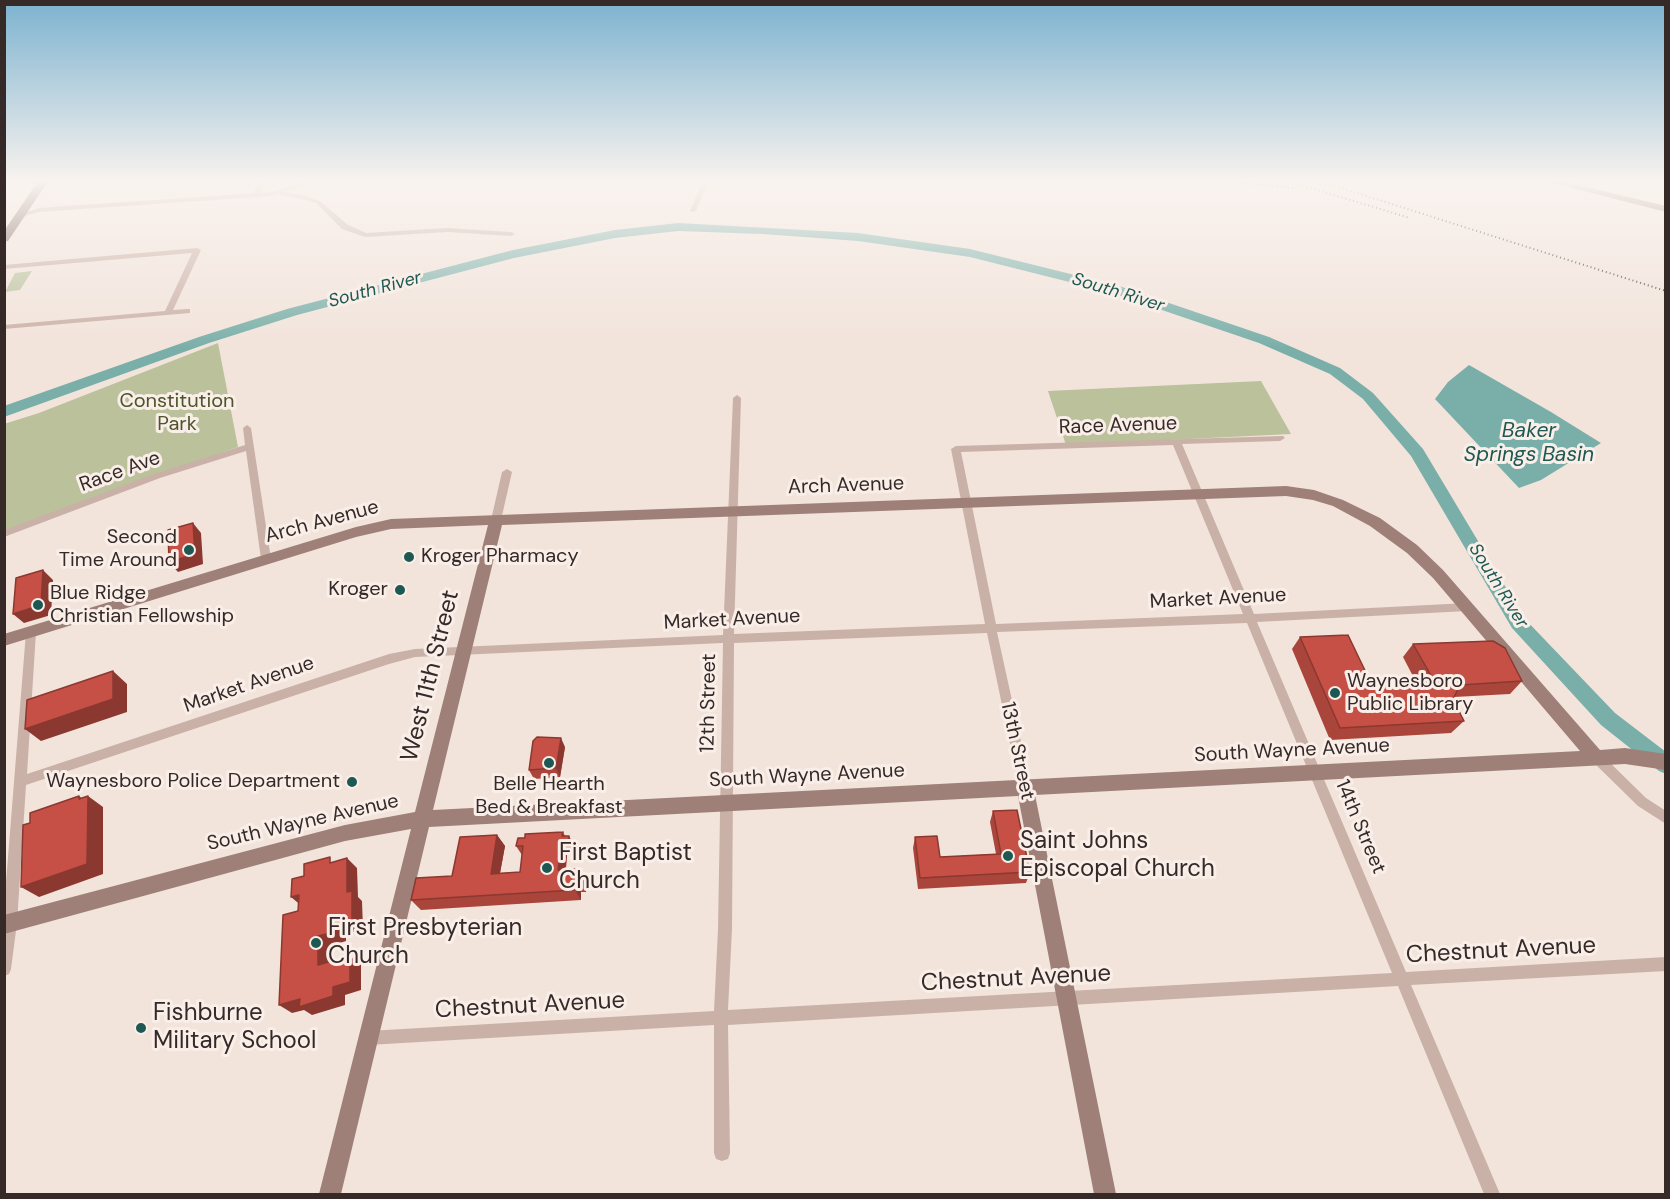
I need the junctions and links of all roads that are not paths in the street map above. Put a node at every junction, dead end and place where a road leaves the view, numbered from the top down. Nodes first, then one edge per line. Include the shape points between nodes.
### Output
1 (4, 267) edge
2 (187, 310) dead end
3 (168, 313) junction
4 (4, 327) edge
5 (737, 398) dead end
6 (247, 428) dead end
7 (1280, 438) dead end
8 (1176, 442) junction
9 (250, 447) junction
10 (956, 449) joint
11 (507, 472) dead end
12 (1198, 494) junction
13 (967, 502) junction
14 (733, 511) junction
15 (496, 520) junction
16 (4, 534) edge
17 (266, 559) junction
18 (1467, 607) junction
19 (1250, 618) junction
20 (992, 629) junction
21 (31, 632) junction
22 (4, 640) edge
23 (730, 640) junction
24 (464, 650) junction
25 (1596, 757) junction
26 (1665, 762) edge
27 (1316, 772) junction
28 (21, 782) junction
29 (1025, 787) junction
30 (727, 803) junction
31 (1665, 818) edge
32 (422, 819) junction
33 (7, 924) edge
34 (1665, 964) edge
35 (4, 969) edge
36 (1402, 979) junction
37 (1066, 998) junction
38 (721, 1018) junction
39 (368, 1038) junction
40 (722, 1153) dead end
41 (330, 1194) edge
42 (1105, 1194) edge
43 (1492, 1194) edge

1 - 3 street via 197,250
2 - 3 street
3 - 4 street
5 - 14 street, 12th Street
6 - 9 street
7 - 8 street, Race Avenue
8 - 10 street, Race Avenue
8 - 12 street, 14th Street
9 - 16 street, Race Ave via 157,476
9 - 17 street
10 - 13 street, 13th Street
11 - 15 street
12 - 13 street, Arch Avenue
12 - 18 street, Arch Avenue via 1286,491 1338,503 1406,543
12 - 19 street, 14th Street
13 - 14 street, Arch Avenue
13 - 20 street, 13th Street
14 - 15 street, Arch Avenue
14 - 23 street, 12th Street
15 - 17 street, Arch Avenue via 372,527
15 - 24 street, West 11th Street
17 - 21 street, Arch Avenue
18 - 19 street, Market Avenue
18 - 25 street, Arch Avenue
19 - 20 street, Market Avenue
19 - 27 street, 14th Street
20 - 23 street, Market Avenue
20 - 29 street, 13th Street
21 - 22 street, Arch Avenue
21 - 28 street
23 - 24 street, Market Avenue
23 - 30 street, 12th Street
24 - 28 street, Market Avenue via 389,659
24 - 32 street, West 11th Street
25 - 26 street, South Wayne Avenue via 1625,756
25 - 27 street, South Wayne Avenue
25 - 31 street via 1642,802
27 - 29 street, South Wayne Avenue
27 - 36 street, 14th Street
28 - 33 street
29 - 30 street, South Wayne Avenue
29 - 37 street, 13th Street
30 - 32 street, South Wayne Avenue
30 - 38 street, 12th Street
32 - 33 street, South Wayne Avenue via 345,833
32 - 39 street, West 11th Street
33 - 35 street
34 - 36 street, Chestnut Avenue
36 - 37 street, Chestnut Avenue
36 - 43 street, 14th Street
37 - 38 street, Chestnut Avenue
37 - 42 street, 13th Street
38 - 39 street, Chestnut Avenue
38 - 40 street, 12th Street
39 - 41 street, West 11th Street

